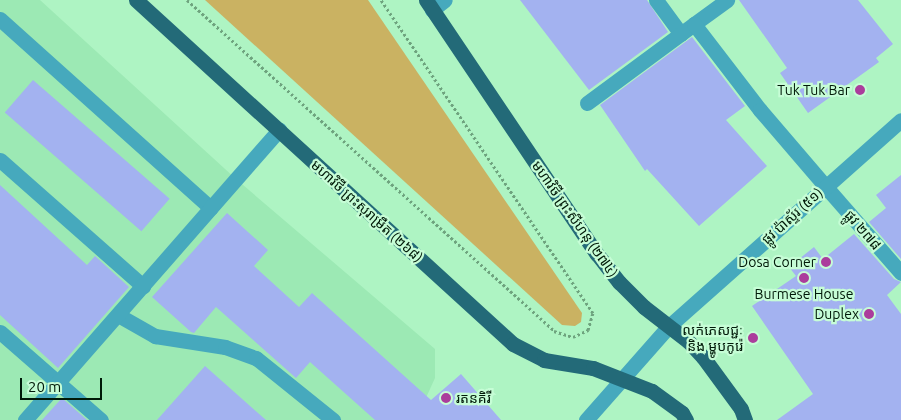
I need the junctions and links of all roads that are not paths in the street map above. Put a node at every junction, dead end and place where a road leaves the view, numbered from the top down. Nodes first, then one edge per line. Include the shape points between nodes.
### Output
1 (136, 0) edge
2 (445, 0) edge
3 (656, 0) edge
4 (727, 0) edge
5 (429, 5) edge
6 (0, 19) edge
7 (694, 24) junction
8 (681, 34) junction
9 (587, 103) dead end
10 (901, 120) edge
11 (278, 130) junction
12 (0, 160) edge
13 (826, 187) junction
14 (211, 208) junction
15 (901, 273) edge
16 (143, 286) junction
17 (118, 315) junction
18 (669, 326) junction
19 (0, 332) edge
20 (622, 378) junction
21 (57, 382) junction
22 (25, 420) edge
23 (101, 420) edge
24 (333, 420) edge
25 (586, 420) edge
26 (686, 420) edge
27 (745, 420) edge

1 - 11 main road, មហាវិថី ព្រះសុរាម្រឹត (២៦៨)
2 - 5 street
3 - 8 street
4 - 7 street
5 - 18 main road, មហាវិថី ព្រះសីហនុ (២៧៤) via 597,254 644,307
6 - 14 street
7 - 8 street
7 - 13 street, ផ្លូវ ២៧៨ via 760,110
8 - 9 street
10 - 13 street, ផ្លូវ ប៉ាស្ទ័រ (៥១)
11 - 14 street
11 - 20 main road, មហាវិថី ព្រះសុរាម្រឹត (២៦៨) via 513,344 544,360 593,368
12 - 16 street
13 - 15 street, ផ្លូវ ២៧៨
13 - 18 street, ផ្លូវ ប៉ាស្ទ័រ (៥១)
14 - 16 street
16 - 17 street
17 - 21 street
17 - 24 street via 155,336 225,347 256,358
18 - 20 street, ផ្លូវ ប៉ាស្ទ័រ (៥១)
18 - 27 main road, មហាវិថី ព្រះសីហនុ (២៧៤) via 703,357 741,409
19 - 21 street
20 - 25 street, ផ្លូវ ប៉ាស្ទ័រ (៥១)
20 - 26 main road via 652,391 682,413
21 - 22 street
21 - 23 street

